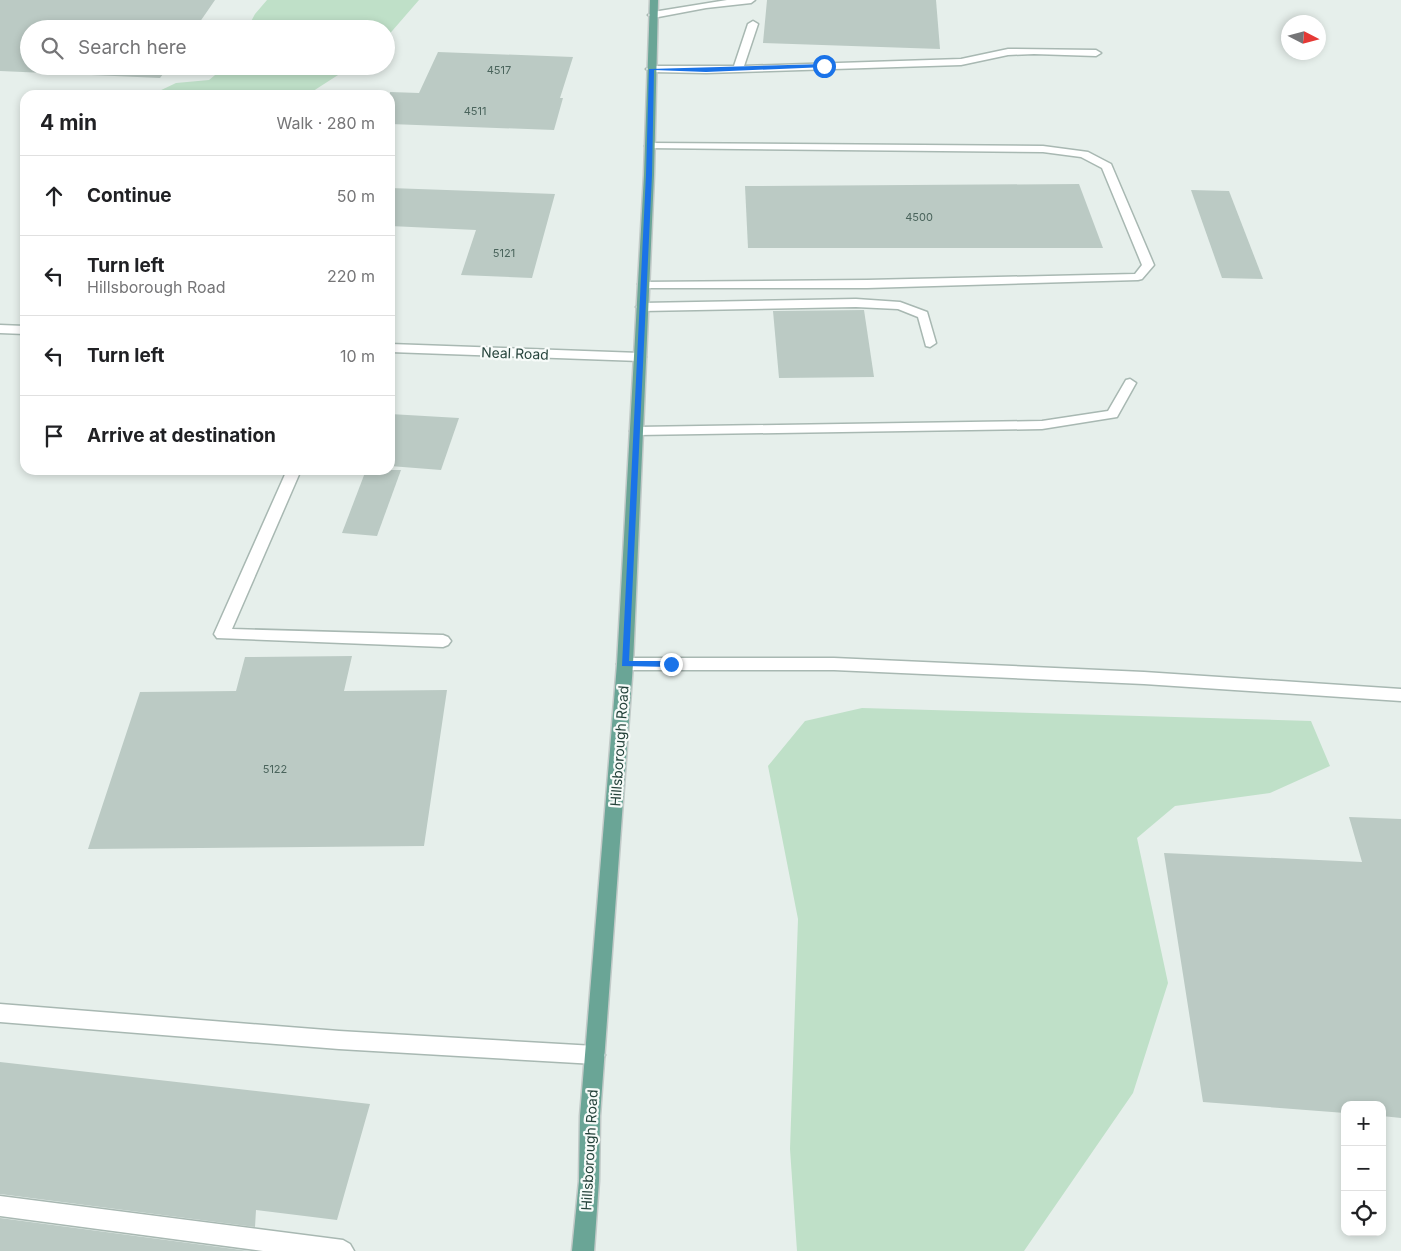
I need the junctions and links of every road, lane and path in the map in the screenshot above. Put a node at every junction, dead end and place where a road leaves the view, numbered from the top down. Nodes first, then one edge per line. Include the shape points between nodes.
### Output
1 (654, 0) edge
2 (751, 0) edge
3 (653, 15) junction
4 (754, 24) dead end
5 (1096, 53) dead end
6 (651, 69) junction
7 (738, 69) junction
8 (650, 146) junction
9 (644, 284) junction
10 (642, 307) junction
11 (0, 329) edge
12 (20, 330) edge
13 (930, 343) dead end
14 (395, 348) edge
15 (640, 356) junction
16 (1130, 384) dead end
17 (637, 430) junction
18 (292, 475) edge
19 (443, 641) dead end
20 (625, 664) junction
21 (1401, 695) edge
22 (0, 1013) edge
23 (595, 1054) junction
24 (0, 1206) edge
25 (343, 1251) edge
26 (583, 1251) edge

1 - 3 main road, Hillsborough Road
2 - 3 street
3 - 6 main road, Hillsborough Road
4 - 7 street
5 - 7 street via 1008,52 961,62
6 - 7 street
6 - 8 main road, Hillsborough Road
8 - 9 main road, Hillsborough Road
8 - 9 street via 1043,149 1084,154 1106,166 1148,265 1138,277 867,284
9 - 10 main road, Hillsborough Road
10 - 13 street via 856,303 900,306 923,315
10 - 15 main road, Hillsborough Road
11 - 12 street
14 - 15 street, Neal Road
15 - 17 main road, Hillsborough Road
16 - 17 street via 1112,414 1042,425
17 - 20 main road, Hillsborough Road
18 - 19 street via 222,634
20 - 21 street via 834,664 1144,678
20 - 23 main road, Hillsborough Road
22 - 23 street via 339,1040
23 - 26 main road, Hillsborough Road
24 - 25 street

